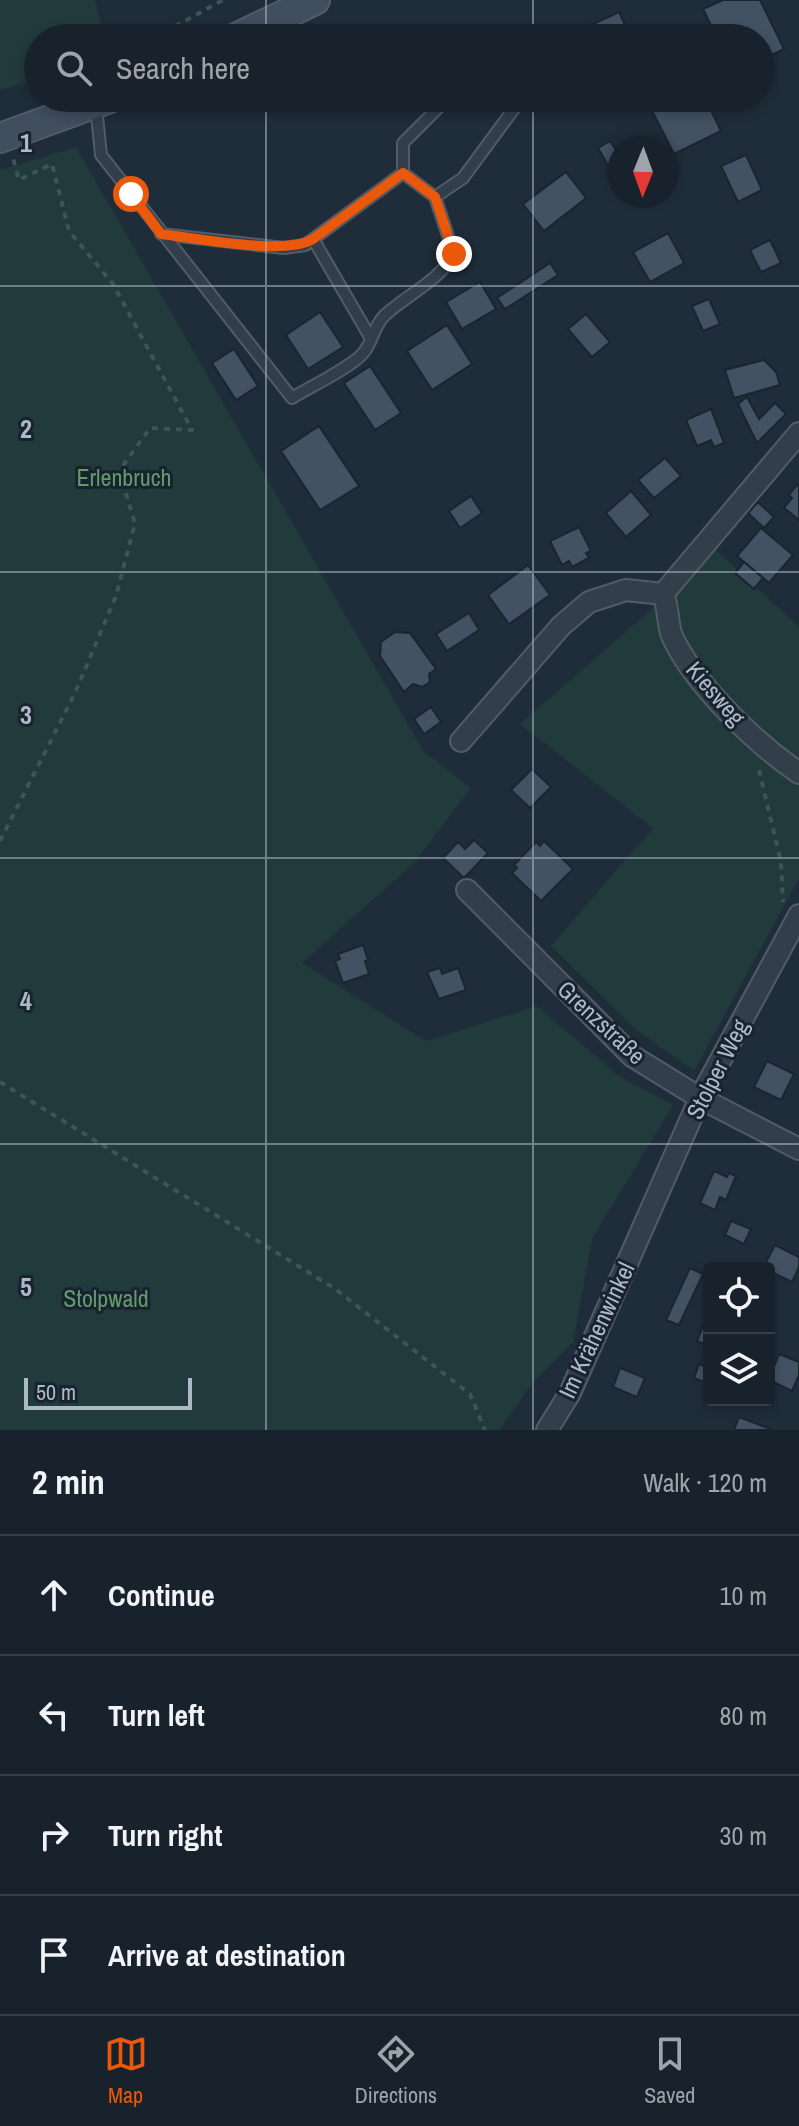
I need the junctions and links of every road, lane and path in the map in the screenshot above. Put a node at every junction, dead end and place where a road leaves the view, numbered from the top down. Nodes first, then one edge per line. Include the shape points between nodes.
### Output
1 (223, 0) edge
2 (315, 0) edge
3 (179, 24) edge
4 (265, 24) edge
5 (73, 112) edge
6 (103, 112) edge
7 (434, 112) edge
8 (512, 112) edge
9 (4, 137) edge
10 (403, 173) junction
11 (435, 197) junction
12 (161, 234) junction
13 (313, 239) junction
14 (370, 337) junction
15 (799, 433) edge
16 (663, 594) junction
17 (747, 729) junction
18 (461, 741) dead end
19 (799, 773) edge
20 (0, 841) edge
21 (467, 890) dead end
22 (791, 914) edge
23 (0, 1082) edge
24 (700, 1098) junction
25 (799, 1149) edge
26 (642, 1228) joint
27 (485, 1430) edge
28 (547, 1430) edge

1 - 3 path
2 - 4 main road
5 - 9 main road
6 - 12 lane via 101,155
7 - 10 lane via 403,143
8 - 11 lane via 463,178
9 - 20 path via 19,180 52,164 69,231 113,284 192,430 150,428 119,471 135,523 116,596 75,693
10 - 11 lane
10 - 13 lane
11 - 14 lane via 454,254 447,267 383,317
12 - 13 lane via 284,248
12 - 14 lane via 292,398 356,360
13 - 14 lane
15 - 16 street
16 - 17 street, Kiesweg via 671,634 702,684
16 - 18 street via 626,590 589,602 561,626
17 - 19 street, Kiesweg
17 - 22 path
21 - 24 street, Grenzstraße via 632,1056
22 - 24 street, Stolper Weg
23 - 27 path via 334,1288 470,1394
24 - 25 street, Grenzstraße
24 - 26 street, Stolper Weg
26 - 28 street, Im Krähenwinkel via 570,1393

